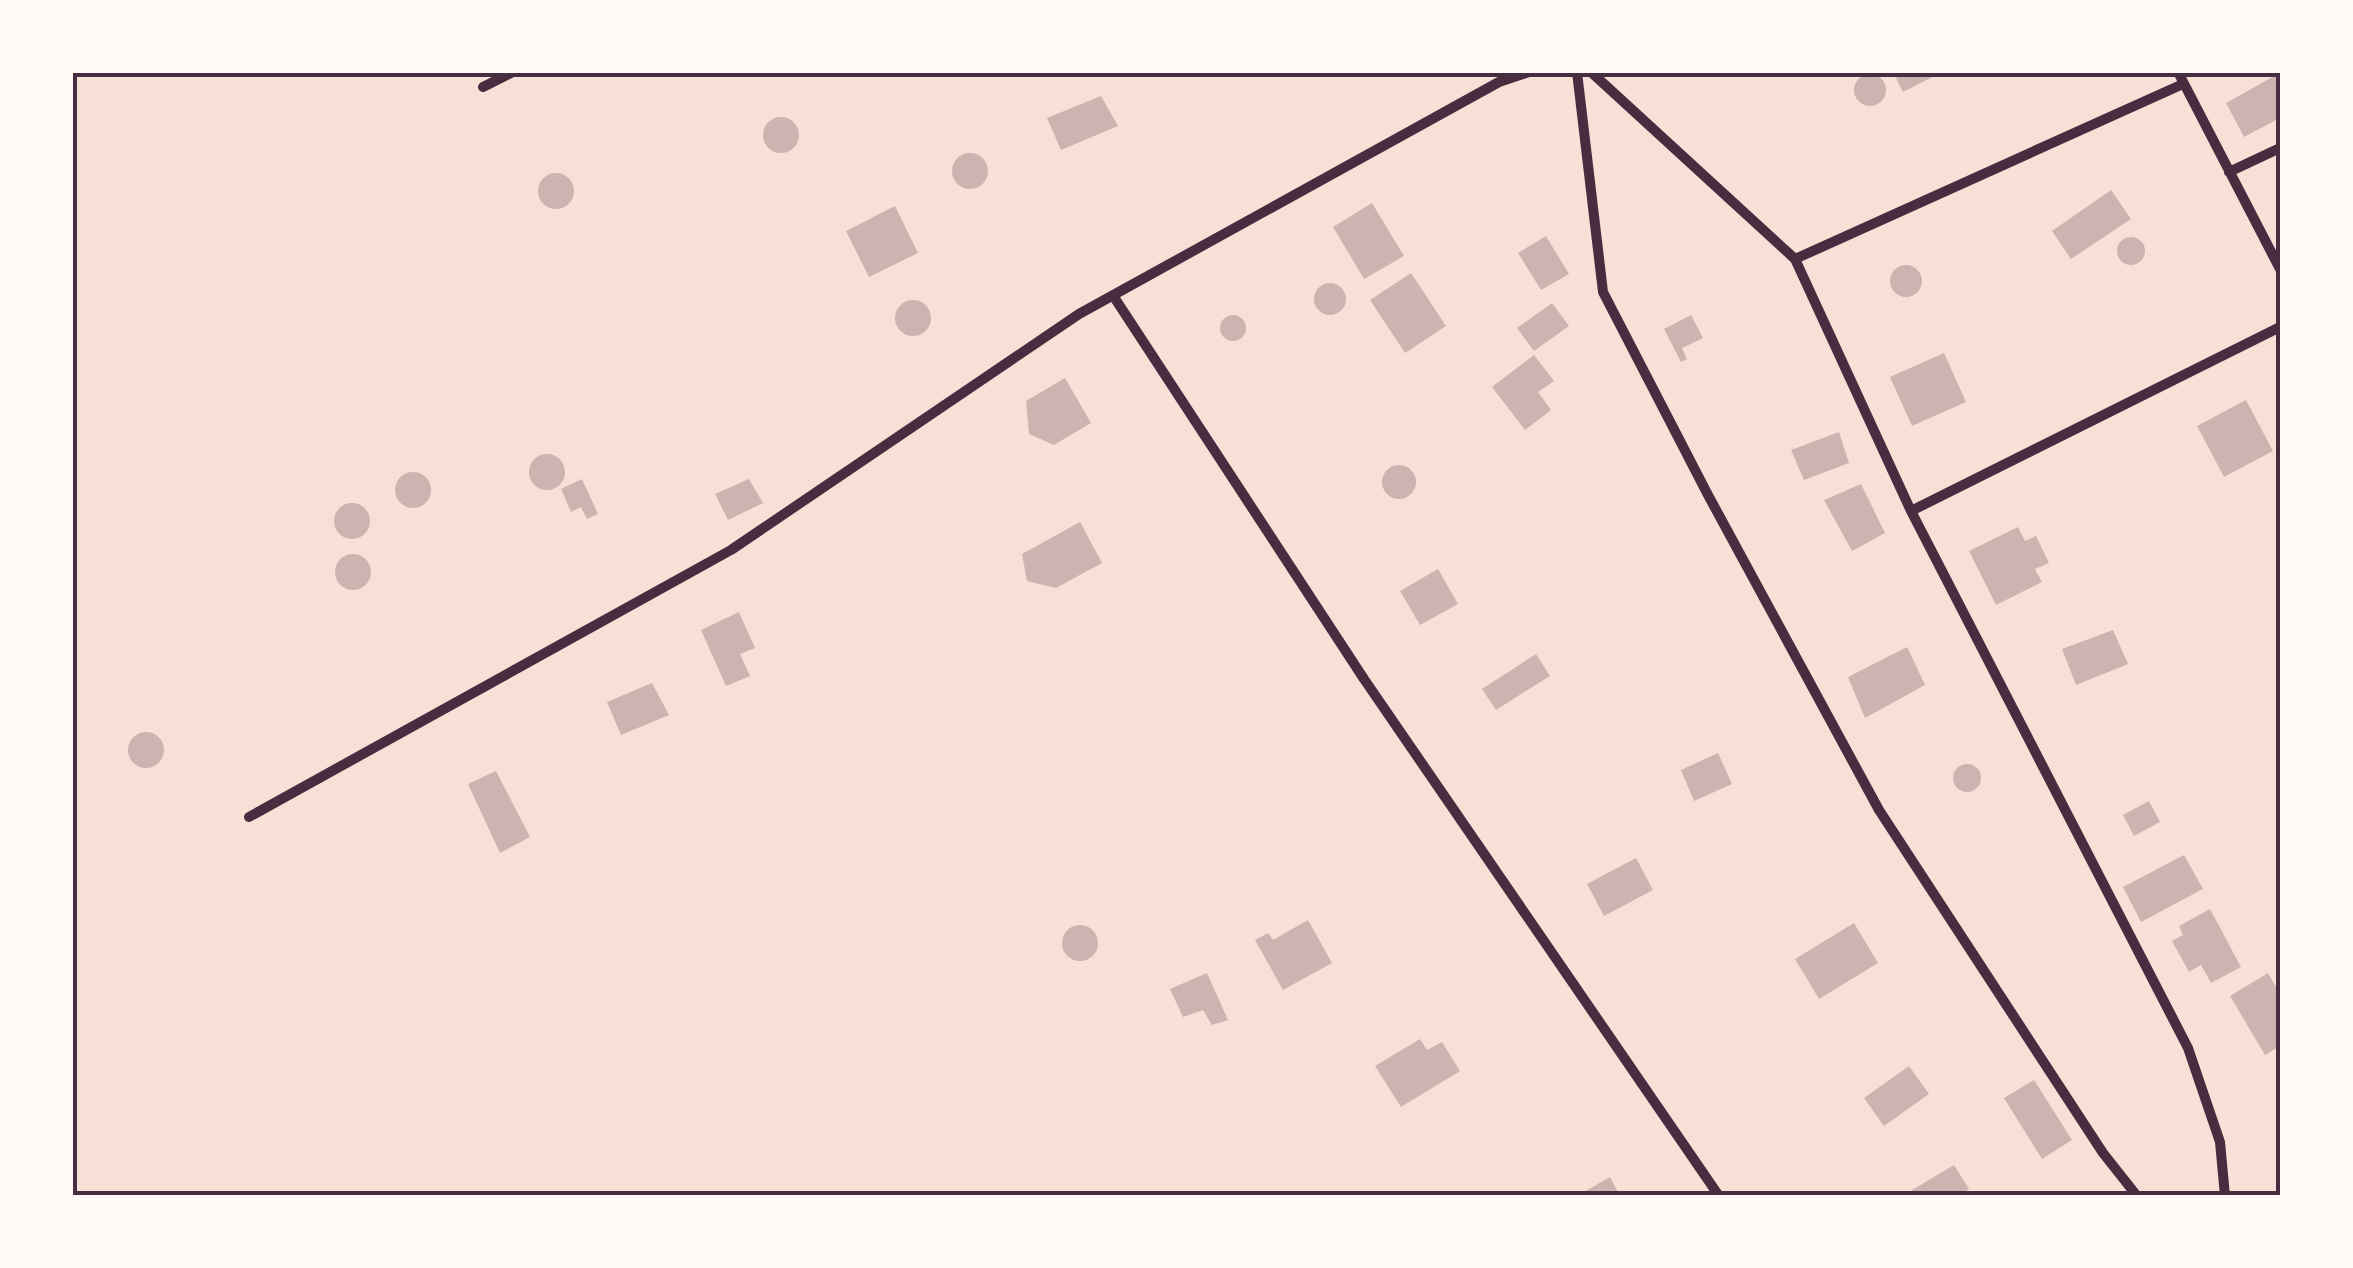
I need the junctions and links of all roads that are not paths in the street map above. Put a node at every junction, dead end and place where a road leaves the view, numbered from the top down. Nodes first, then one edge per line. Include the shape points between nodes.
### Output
1 (513, 72) edge
2 (1529, 72) edge
3 (1577, 72) edge
4 (1591, 72) edge
5 (2181, 78) edge
6 (483, 86) dead end
7 (2280, 148) edge
8 (2229, 172) junction
9 (1795, 259) junction
10 (2280, 269) edge
11 (1114, 297) junction
12 (2280, 328) edge
13 (1911, 511) junction
14 (249, 817) dead end
15 (1718, 1196) edge
16 (2137, 1196) edge
17 (2224, 1196) edge

1 - 6 street
2 - 11 street via 1499,82
3 - 16 street via 1603,292 1879,810 2102,1153
4 - 9 street
5 - 8 street
5 - 9 street
7 - 8 street
8 - 10 street
9 - 13 street
11 - 14 street via 1079,314 731,550
11 - 15 street via 1364,679
12 - 13 street
13 - 17 street via 2188,1048 2220,1142

